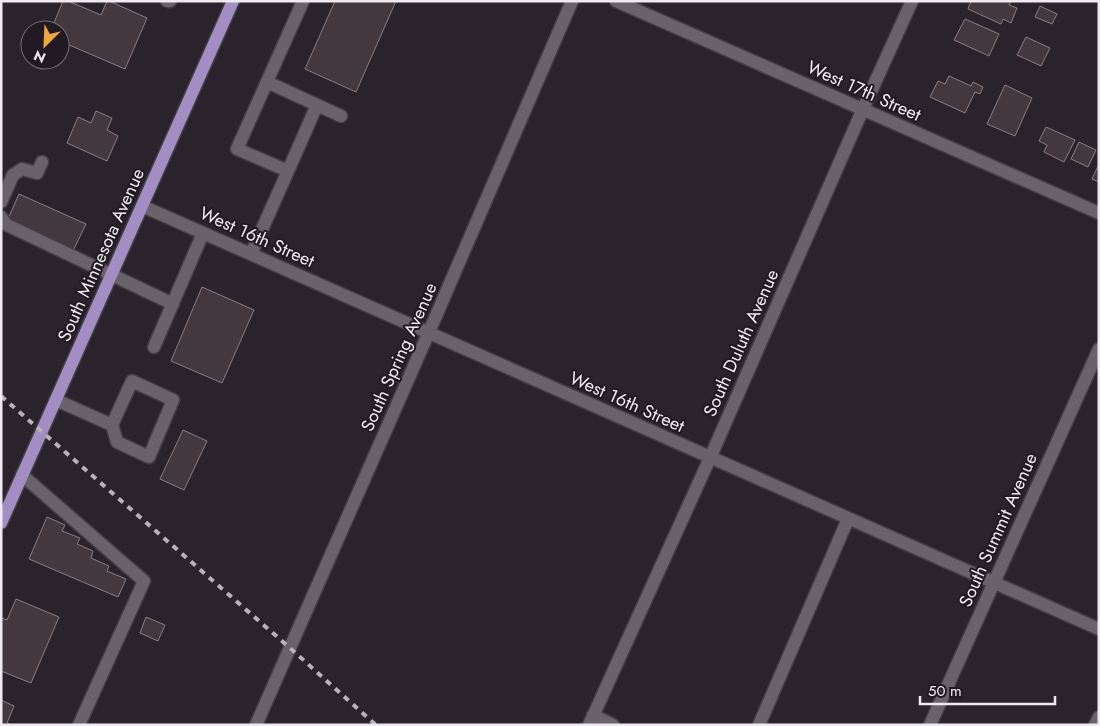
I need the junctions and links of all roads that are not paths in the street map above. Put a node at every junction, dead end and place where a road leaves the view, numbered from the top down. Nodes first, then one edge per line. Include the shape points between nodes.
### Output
1 (233, 1) edge
2 (303, 1) edge
3 (572, 1) edge
4 (616, 1) edge
5 (912, 1) edge
6 (267, 82) junction
7 (317, 105) junction
8 (863, 109) junction
9 (341, 116) dead end
10 (42, 162) dead end
11 (288, 171) junction
12 (1, 202) edge
13 (142, 206) junction
14 (1099, 213) edge
15 (1, 218) edge
16 (204, 233) junction
17 (251, 254) junction
18 (111, 276) junction
19 (173, 304) junction
20 (429, 332) junction
21 (154, 347) dead end
22 (1099, 349) edge
23 (56, 400) junction
24 (112, 425) junction
25 (710, 458) junction
26 (22, 476) junction
27 (848, 519) junction
28 (1, 523) edge
29 (994, 582) junction
30 (1099, 629) edge
31 (1099, 717) edge
32 (591, 720) edge
33 (79, 725) edge
34 (256, 725) edge
35 (613, 725) edge
36 (759, 725) edge
37 (930, 725) edge
38 (1095, 725) edge

1 - 13 main road, South Minnesota Avenue
2 - 6 street
3 - 20 street, South Spring Avenue
4 - 8 street, West 17th Street
5 - 8 street, South Duluth Avenue
6 - 7 street
6 - 11 street via 237,149
7 - 9 street
7 - 11 street
8 - 14 street, West 17th Street
8 - 25 street, South Duluth Avenue
10 - 12 street via 37,173 22,169 13,175
11 - 17 street
13 - 16 street, West 16th Street
13 - 18 main road, South Minnesota Avenue
15 - 18 street via 7,225
16 - 17 street, West 16th Street
16 - 19 street
17 - 20 street, West 16th Street
18 - 19 street
18 - 23 main road, South Minnesota Avenue
19 - 21 street
20 - 25 street, West 16th Street
20 - 34 street, South Spring Avenue
22 - 29 street, South Summit Avenue
23 - 24 street
23 - 26 main road, South Minnesota Avenue
24 - 24 street via 132,382 173,400 149,457 117,442
25 - 27 street, West 16th Street
25 - 32 street, South Duluth Avenue
26 - 28 main road, South Minnesota Avenue
26 - 33 street via 144,581
27 - 29 street, West 16th Street
27 - 36 street
29 - 30 street, West 16th Street
29 - 37 street, South Summit Avenue
31 - 38 street
32 - 35 street

